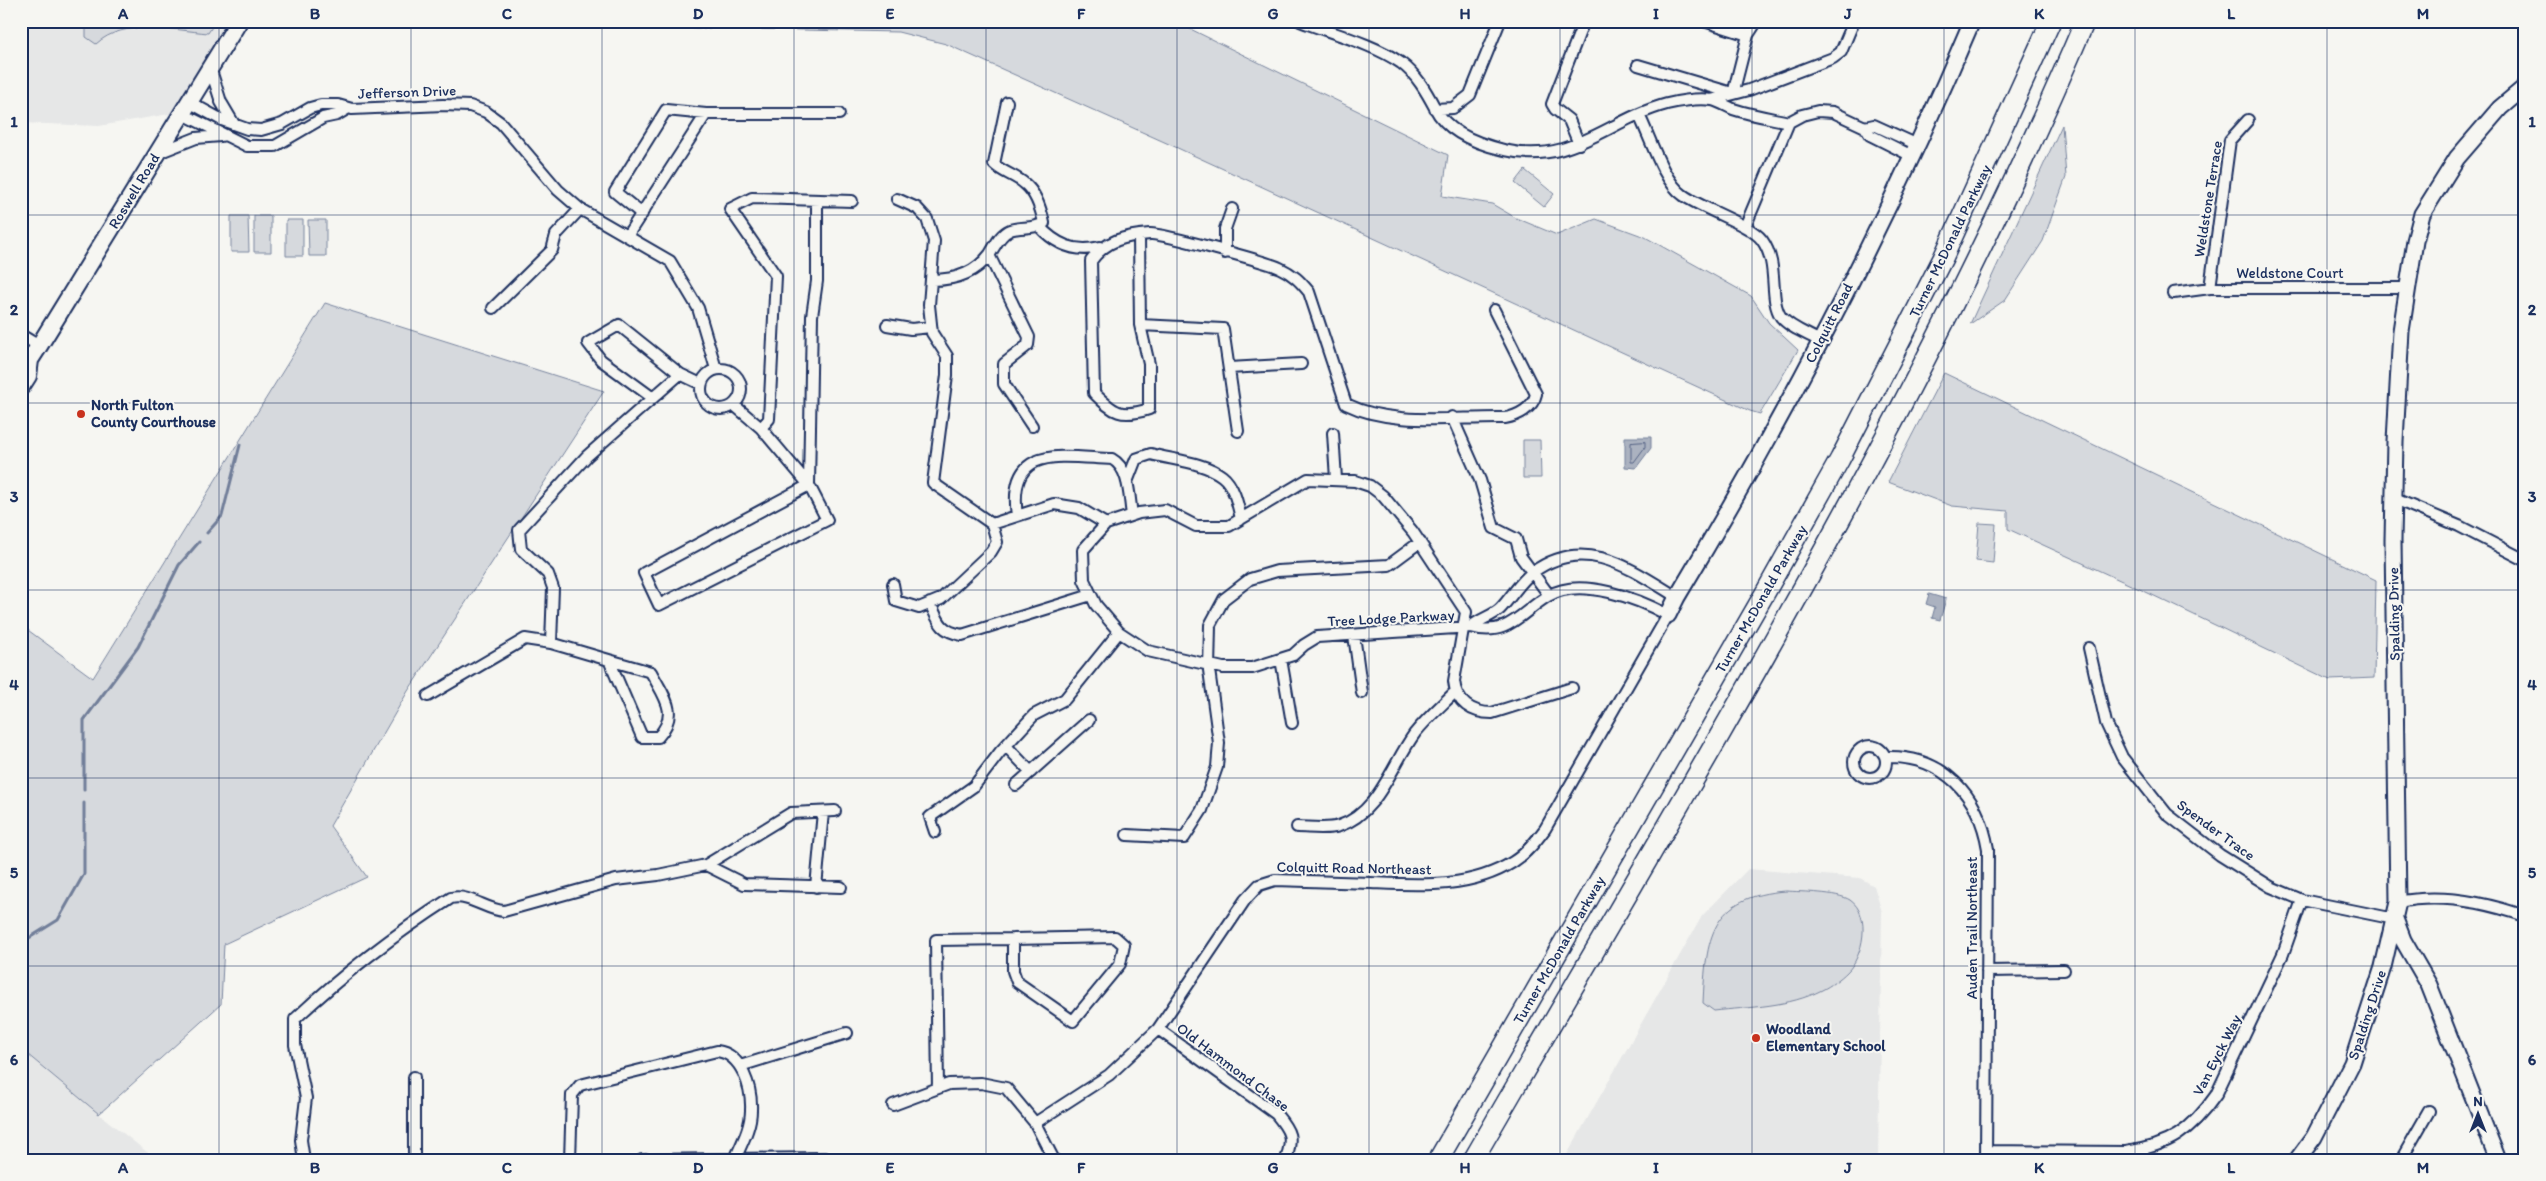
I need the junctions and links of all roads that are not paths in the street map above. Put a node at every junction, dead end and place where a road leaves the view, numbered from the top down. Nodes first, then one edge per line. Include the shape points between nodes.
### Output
1 (238, 21) edge
2 (1300, 21) edge
3 (1500, 21) edge
4 (1584, 21) edge
5 (1704, 21) edge
6 (1757, 21) edge
7 (1854, 21) edge
8 (1972, 21) edge
9 (2051, 21) edge
10 (2084, 21) edge
11 (1748, 35) junction
12 (1638, 65) dead end
13 (210, 67) junction
14 (2525, 87) edge
15 (1733, 94) junction
16 (1712, 100) junction
17 (1007, 102) dead end
18 (185, 107) junction
19 (347, 109) junction
20 (1435, 109) junction
21 (706, 114) junction
22 (839, 114) dead end
23 (1639, 115) junction
24 (2248, 120) dead end
25 (1789, 122) junction
26 (234, 124) junction
27 (221, 136) junction
28 (1579, 144) junction
29 (1915, 151) junction
30 (157, 154) junction
31 (897, 199) dead end
32 (817, 200) junction
33 (852, 201) dead end
34 (580, 209) junction
35 (1232, 209) dead end
36 (642, 214) junction
37 (1039, 226) junction
38 (1745, 227) junction
39 (627, 236) junction
40 (1139, 236) junction
41 (1100, 247) junction
42 (1226, 253) junction
43 (989, 255) junction
44 (932, 280) junction
45 (2210, 288) junction
46 (2408, 288) junction
47 (2173, 293) dead end
48 (493, 308) dead end
49 (1494, 310) dead end
50 (1140, 324) junction
51 (887, 325) dead end
52 (931, 327) junction
53 (21, 335) edge
54 (1820, 341) junction
55 (39, 346) junction
56 (26, 363) edge
57 (1301, 364) dead end
58 (1229, 368) junction
59 (716, 369) junction
60 (680, 374) junction
61 (701, 384) junction
62 (21, 387) edge
63 (653, 398) junction
64 (734, 405) junction
65 (1452, 417) junction
66 (1032, 426) dead end
67 (760, 428) junction
68 (1238, 430) dead end
69 (1333, 433) dead end
70 (1336, 479) junction
71 (1126, 482) junction
72 (809, 485) junction
73 (2395, 498) junction
74 (1132, 515) junction
75 (1017, 516) junction
76 (1241, 519) junction
77 (992, 524) junction
78 (1106, 524) junction
79 (1420, 542) junction
80 (2525, 560) edge
81 (1532, 572) junction
82 (893, 584) dead end
83 (1091, 595) junction
84 (1549, 595) junction
85 (1677, 597) junction
86 (930, 603) junction
87 (1668, 615) junction
88 (1467, 628) junction
89 (1119, 632) junction
90 (1354, 635) junction
91 (551, 643) junction
92 (2088, 648) dead end
93 (1281, 659) junction
94 (609, 660) junction
95 (1209, 665) junction
96 (1572, 688) dead end
97 (1455, 692) junction
98 (1362, 693) dead end
99 (428, 696) dead end
100 (1090, 720) dead end
101 (1292, 723) dead end
102 (1006, 746) junction
103 (1886, 757) dead end
104 (1031, 772) junction
105 (1016, 785) dead end
106 (835, 811) dead end
107 (823, 812) junction
108 (1296, 827) dead end
109 (935, 832) dead end
110 (1127, 835) dead end
111 (706, 865) junction
112 (816, 886) junction
113 (841, 886) dead end
114 (2302, 900) junction
115 (2398, 902) junction
116 (2525, 916) edge
117 (2395, 919) junction
118 (1013, 939) junction
119 (2064, 970) dead end
120 (1987, 971) junction
121 (1158, 1029) junction
122 (846, 1033) dead end
123 (740, 1066) junction
124 (414, 1077) dead end
125 (938, 1088) junction
126 (893, 1105) dead end
127 (2430, 1111) dead end
128 (1035, 1123) junction
129 (1481, 1151) edge
130 (1986, 1156) edge
131 (825, 1158) dead end
132 (735, 1159) edge
133 (304, 1160) edge
134 (414, 1160) edge
135 (570, 1160) edge
136 (642, 1160) edge
137 (1054, 1160) edge
138 (1286, 1160) edge
139 (1438, 1160) edge
140 (1473, 1160) edge
141 (2297, 1160) edge
142 (2401, 1160) edge
143 (2498, 1160) edge

1 - 13 main road, Roswell Road
2 - 20 street via 1390,56 1414,75
3 - 20 street via 1470,95 1453,108
4 - 28 street via 1552,104 1569,120
5 - 11 street
6 - 11 street
7 - 15 street via 1841,52 1833,58
8 - 29 street, Colquitt Road
9 - 139 highway, Turner McDonald Parkway via 1943,258 1840,459
10 - 129 highway, Turner McDonald Parkway via 1978,256 1867,472
11 - 15 street
12 - 15 street
13 - 18 main road, Roswell Road
13 - 26 street via 224,108
14 - 46 street, Spalding Drive via 2470,140 2422,214
15 - 16 street
16 - 23 street via 1667,104
16 - 25 street via 1734,109
17 - 37 street via 994,164 1001,172 1025,184 1041,206 1044,223
18 - 26 street, Jefferson Drive
18 - 27 street, Jefferson Drive
18 - 30 main road, Roswell Road
19 - 26 street, Jefferson Drive via 338,105 321,105 282,124 261,130
19 - 27 street, Jefferson Drive via 337,116 322,118 275,146 247,146
19 - 34 street, Jefferson Drive via 470,106 495,116 558,190
20 - 28 street via 1451,128 1504,150 1546,154
21 - 22 street
21 - 36 street
21 - 36 street via 666,110 615,192
23 - 28 street
23 - 38 street via 1671,184 1682,195
24 - 45 street, Weldstone Terrace via 2230,140
25 - 29 street via 1818,111 1833,112 1865,127 1870,135
25 - 38 street
27 - 30 street, Jefferson Drive via 196,138
29 - 54 street, Colquitt Road
30 - 55 main road, Roswell Road
31 - 44 street via 917,208 926,219 934,240
32 - 33 street
32 - 67 street via 752,198 730,209 776,276 769,419
32 - 72 street
34 - 39 street
34 - 48 street via 556,235 552,250
35 - 42 street via 1225,229
36 - 39 street
37 - 41 street via 1051,238 1070,248 1089,250
37 - 43 street via 1009,230
38 - 54 street via 1761,238 1770,253 1777,307 1786,322
39 - 59 street via 670,261 698,308
40 - 41 street
40 - 42 street via 1153,234
40 - 50 street
41 - 50 street via 1091,261 1094,392 1110,409 1130,415 1149,409 1149,364
42 - 65 street via 1278,267 1297,278 1309,292 1346,404 1377,416
43 - 44 street via 972,270 951,280
43 - 66 street via 1029,337 1028,346 1004,364 1004,384
44 - 52 street via 928,305
45 - 46 street, Weldstone Court
45 - 47 street, Weldstone Court
46 - 73 street, Spalding Drive via 2401,331
49 - 65 street via 1536,397 1530,406 1514,416
50 - 58 street via 1223,329
51 - 52 street via 911,329
52 - 77 street via 947,356 933,483
53 - 55 street
54 - 85 street, Colquitt Road via 1766,445
55 - 56 main road, Roswell Road
56 - 62 main road, Roswell Road via 28,376
57 - 58 street
58 - 68 street
59 - 61 street via 707,374
59 - 64 street via 728,369 741,382 741,395
60 - 61 street
60 - 63 street
60 - 63 street via 619,325 588,342 601,360
61 - 64 street via 704,400 712,407 723,409
63 - 91 street via 587,456 520,530 522,549 548,574 553,588
64 - 67 street
65 - 81 street via 1480,480 1494,528 1516,539 1521,558
67 - 72 street
69 - 70 street
70 - 76 street via 1308,480
70 - 79 street via 1370,486 1383,496
71 - 74 street
71 - 75 street via 1119,462 1112,459 1038,459 1029,463 1017,485
71 - 76 street via 1136,459 1151,454 1202,467 1222,475 1227,481
72 - 72 street via 827,520 659,605 644,572
73 - 80 street
73 - 115 street, Spalding Drive
74 - 76 street via 1165,510 1196,526 1214,527 1229,526
74 - 78 street
75 - 77 street
75 - 78 street via 1054,504 1079,508
77 - 86 street via 997,542 992,552 941,599
78 - 83 street, Tree Lodge Parkway via 1083,550 1084,580
79 - 88 street via 1466,612
79 - 95 street via 1389,565 1277,571 1250,579 1224,599 1210,626
81 - 84 street
81 - 85 street via 1558,559 1595,556 1625,566
81 - 88 street via 1500,608
82 - 86 street via 896,601 919,608
83 - 86 street via 962,635 942,627
83 - 89 street, Tree Lodge Parkway
84 - 87 street via 1567,589 1590,588 1651,606
84 - 88 street, Tree Lodge Parkway via 1515,622 1499,628
85 - 87 street, Colquitt Road
87 - 121 street, Colquitt Road Northeast via 1545,829 1532,847 1514,862 1476,878 1437,886 1275,880 1259,885 1245,900
88 - 90 street, Tree Lodge Parkway
88 - 97 street via 1454,670
89 - 95 street, Tree Lodge Parkway via 1148,650
89 - 102 street via 1065,700 1034,715
90 - 93 street, Tree Lodge Parkway via 1317,637 1294,655
90 - 98 street
91 - 94 street
91 - 99 street via 525,640
92 - 114 street, Spender Trace via 2106,724 2122,757 2162,808 2220,855 2271,887
93 - 95 street, Tree Lodge Parkway via 1252,668
93 - 101 street
94 - 94 street via 651,672 671,711 668,727 658,737 642,738
95 - 110 street via 1219,743 1217,766 1202,810 1184,838
96 - 97 street via 1492,713 1473,710
97 - 108 street via 1416,732 1382,790 1361,813 1338,826
100 - 104 street
102 - 104 street
102 - 109 street via 974,786 930,817
103 - 120 street, Auden Trail Northeast via 1916,760 1942,772 1964,790 1979,813 1988,848
104 - 105 street
106 - 107 street
107 - 111 street via 791,813
107 - 112 street
111 - 112 street via 744,884
111 - 133 street via 616,880 504,912 464,897 451,898 370,953 295,1019 295,1046 306,1098 301,1140
112 - 113 street
114 - 117 street, Spender Trace
114 - 130 street, Van Eyck Way via 2277,966 2216,1096 2186,1130 2167,1142 2126,1152
115 - 116 street via 2422,898 2470,901
115 - 117 street, Spalding Drive
117 - 141 street, Spalding Drive via 2352,1063 2314,1137
117 - 143 street via 2402,940 2429,985
118 - 118 street via 1115,936 1124,945 1120,964 1073,1021 1017,982 1013,971
118 - 125 street via 936,940
119 - 120 street
120 - 130 street, Auden Trail Northeast
121 - 128 street, Colquitt Road Northeast via 1109,1074
121 - 138 street, Old Hammond Chase via 1276,1114 1289,1130
122 - 123 street
123 - 132 street via 751,1111 748,1129
123 - 135 street via 733,1057 717,1051 580,1085 572,1096
124 - 134 street
125 - 126 street
125 - 128 street via 949,1084 981,1083 1006,1088
127 - 142 street
128 - 137 street
129 - 140 highway, Turner McDonald Parkway
131 - 132 street
132 - 136 street

